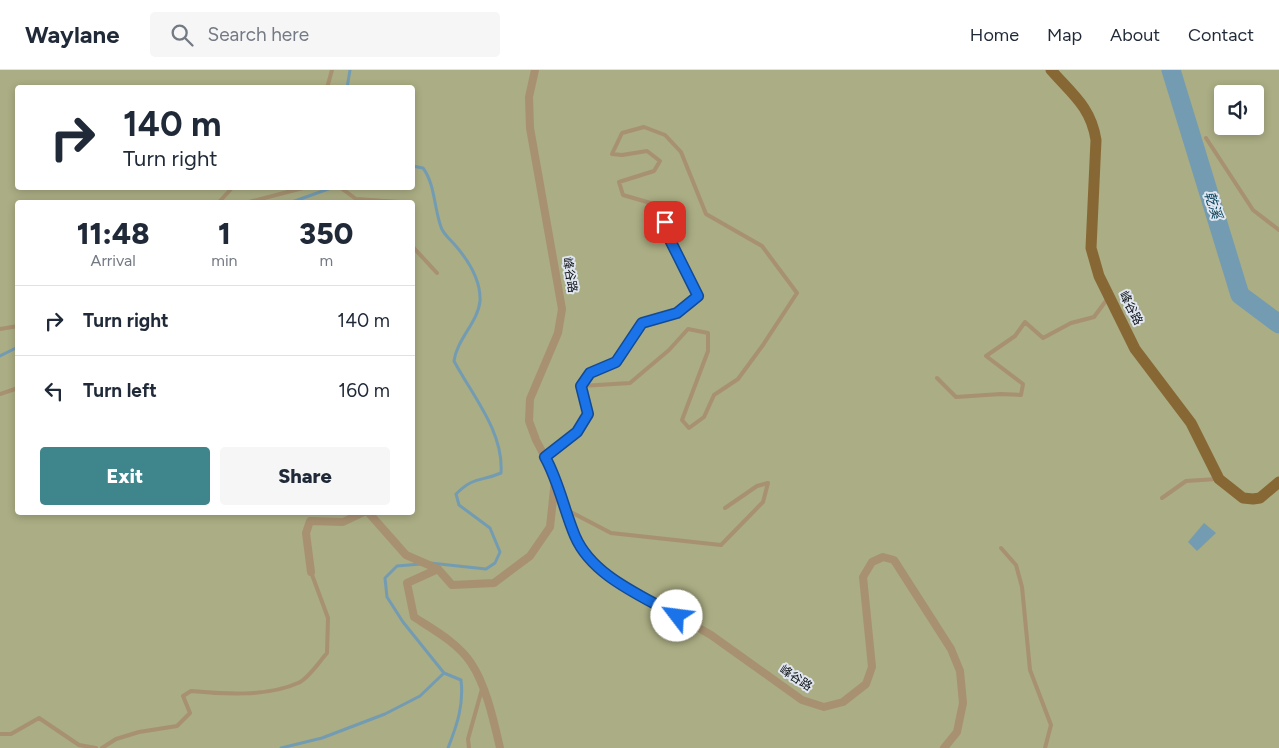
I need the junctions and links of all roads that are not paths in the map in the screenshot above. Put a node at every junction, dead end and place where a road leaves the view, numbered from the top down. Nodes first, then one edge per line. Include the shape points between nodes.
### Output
1 (332, 70) edge
2 (535, 70) edge
3 (1051, 70) edge
4 (328, 85) edge
5 (1206, 138) dead end
6 (230, 190) edge
7 (295, 190) edge
8 (345, 190) edge
9 (221, 200) edge
10 (257, 200) edge
11 (371, 200) edge
12 (1279, 230) edge
13 (415, 249) edge
14 (437, 273) dead end
15 (1109, 296) junction
16 (15, 326) edge
17 (0, 329) edge
18 (937, 378) dead end
19 (581, 386) junction
20 (15, 389) edge
21 (0, 394) edge
22 (545, 457) junction
23 (555, 476) junction
24 (1219, 479) junction
25 (1279, 482) edge
26 (1162, 498) dead end
27 (725, 508) dead end
28 (566, 510) junction
29 (357, 515) edge
30 (371, 515) edge
31 (1001, 548) dead end
32 (437, 568) junction
33 (311, 572) joint
34 (482, 688) junction
35 (0, 734) edge
36 (96, 748) edge
37 (102, 748) edge
38 (469, 748) edge
39 (500, 748) edge
40 (944, 748) edge
41 (1045, 748) edge

1 - 4 lane
2 - 22 street, 峰谷路 via 529,97 530,128 562,309 558,333 530,399 529,421
3 - 15 street, 峰谷路 via 1089,112 1094,125 1091,248
5 - 12 lane via 1253,210
6 - 9 lane
7 - 10 lane
8 - 11 lane via 356,199
13 - 14 lane
15 - 18 lane via 1094,317 1071,323 1043,338 1026,322 1014,336 986,356 1023,384 1021,395 956,397
15 - 24 street, 峰谷路 via 1135,349 1191,423
16 - 17 lane
19 - 19 lane via 590,373 616,362 642,323 677,313 698,296 669,238 661,206 622,195 619,182 654,171 660,161 647,151 612,154 622,133 644,127 665,135 681,152 706,214 762,246 797,293 738,379 714,395 704,417 689,428 682,420 708,350 708,333 688,329 630,383
19 - 22 lane via 588,414 577,432
20 - 21 lane
22 - 23 street, 峰谷路
23 - 28 street, 峰谷路
23 - 32 street via 550,526 530,556 494,583 452,585
24 - 25 street, 峰谷路 via 1243,498 1253,499 1260,498
24 - 26 lane via 1186,481
27 - 28 lane via 757,486 768,483 763,502 722,545 611,533
28 - 40 street, 峰谷路 via 575,537 587,557 609,576 710,635 802,700 824,707 844,702 866,684 872,667 863,577 872,562 882,557 894,560 951,649 960,671 963,703 956,732
29 - 33 street via 342,522 310,521 306,533
30 - 32 street via 406,555
31 - 41 lane via 1016,565 1022,587 1030,670 1051,725
32 - 34 street via 407,583 414,617 448,640 471,663
33 - 37 lane via 328,618 328,654 299,683 265,691 230,694 191,691 184,696 190,713 178,726 131,734
34 - 38 lane via 468,740
34 - 39 street via 492,712
35 - 36 lane via 11,734 39,718 79,745

